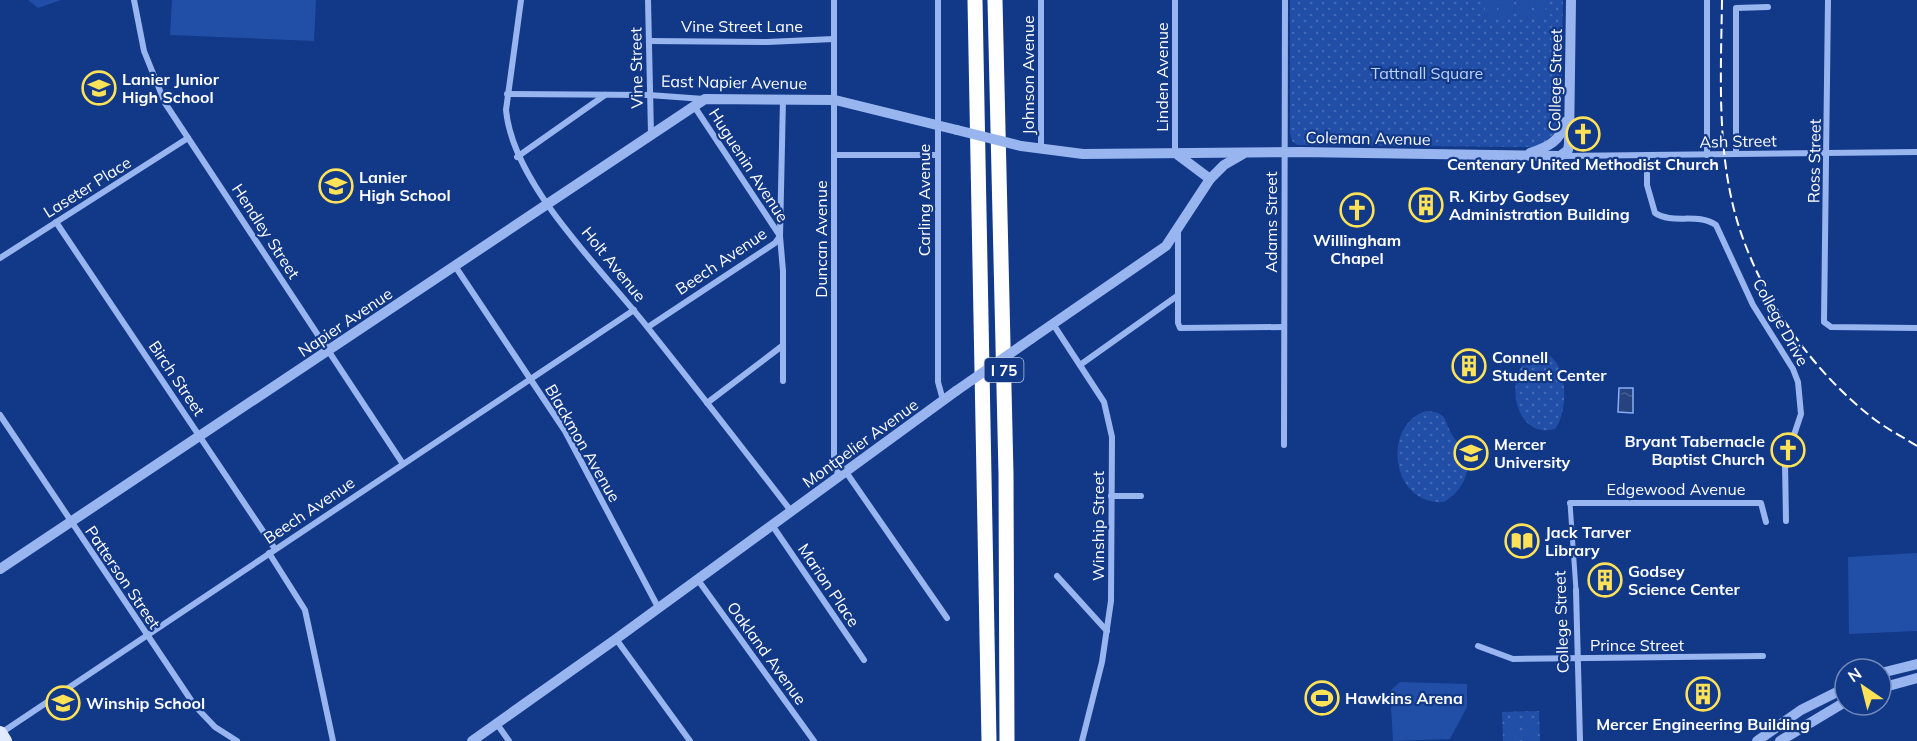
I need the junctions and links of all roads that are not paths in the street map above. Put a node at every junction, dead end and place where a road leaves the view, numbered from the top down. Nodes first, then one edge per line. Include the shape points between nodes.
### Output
1 (134, 0) edge
2 (521, 0) edge
3 (648, 0) edge
4 (834, 0) edge
5 (938, 0) edge
6 (975, 0) edge
7 (995, 0) edge
8 (1041, 0) edge
9 (1175, 0) edge
10 (1285, 0) edge
11 (1571, 0) edge
12 (1707, 0) edge
13 (1828, 0) edge
14 (1768, 7) dead end
15 (834, 39) junction
16 (649, 41) junction
17 (507, 94) junction
18 (605, 95) junction
19 (650, 95) junction
20 (783, 98) junction
21 (705, 99) junction
22 (835, 100) junction
23 (1569, 101) junction
24 (694, 106) junction
25 (938, 124) junction
26 (957, 130) joint
27 (651, 136) junction
28 (189, 138) junction
29 (1041, 150) junction
30 (1285, 152) junction
31 (1827, 152) junction
32 (1917, 152) edge
33 (1246, 153) junction
34 (1175, 154) junction
35 (1736, 154) junction
36 (835, 155) junction
37 (937, 155) junction
38 (1707, 155) junction
39 (1521, 156) junction
40 (1560, 156) junction
41 (1647, 156) junction
42 (517, 157) junction
43 (1210, 179) junction
44 (548, 205) junction
45 (56, 222) junction
46 (1178, 230) junction
47 (780, 236) junction
48 (0, 258) edge
49 (455, 266) junction
50 (1177, 296) junction
51 (634, 310) junction
52 (1053, 324) junction
53 (648, 327) junction
54 (1284, 327) junction
55 (1917, 328) edge
56 (782, 346) junction
57 (329, 351) junction
58 (1080, 365) junction
59 (531, 379) junction
60 (783, 381) dead end
61 (943, 400) junction
62 (707, 403) junction
63 (0, 415) edge
64 (199, 436) junction
65 (1284, 445) dead end
66 (403, 465) junction
67 (842, 474) junction
68 (1112, 496) junction
69 (1141, 496) dead end
70 (1570, 503) joint
71 (791, 511) junction
72 (1786, 521) dead end
73 (71, 522) junction
74 (1766, 522) dead end
75 (772, 525) junction
76 (272, 551) junction
77 (0, 569) edge
78 (1057, 576) dead end
79 (698, 580) junction
80 (1576, 590) joint
81 (659, 609) junction
82 (947, 618) dead end
83 (1107, 631) junction
84 (146, 635) junction
85 (616, 639) junction
86 (1478, 646) dead end
87 (1763, 656) dead end
88 (1578, 658) junction
89 (864, 660) dead end
90 (1917, 664) edge
91 (1893, 670) edge
92 (1917, 678) edge
93 (1893, 685) edge
94 (1833, 693) edge
95 (1833, 709) edge
96 (497, 724) junction
97 (0, 733) edge
98 (5, 741) edge
99 (237, 741) edge
100 (333, 741) edge
101 (472, 741) edge
102 (509, 741) edge
103 (690, 741) edge
104 (814, 741) edge
105 (989, 741) edge
106 (1006, 741) edge
107 (1082, 741) edge
108 (1580, 741) edge
109 (1757, 741) edge
110 (1780, 741) edge

1 - 28 street, Hendley Street via 155,82
2 - 17 street, Holt Avenue
3 - 16 street, Vine Street
4 - 15 street, Duncan Avenue
5 - 25 street, Carling Avenue
6 - 105 highway, I 75
7 - 106 highway, I 75 via 1006,474
8 - 29 street, Johnson Avenue
9 - 34 street, Linden Avenue
10 - 30 street, Adams Street
11 - 23 street, College Street
12 - 38 street
13 - 31 street, Ross Street
14 - 35 street via 1736,8
15 - 16 street, Vine Street Lane
15 - 22 street, Duncan Avenue
16 - 19 street, Vine Street
17 - 18 street, East Napier Avenue
17 - 42 street, Holt Avenue via 507,127
18 - 19 street, East Napier Avenue
18 - 42 street
19 - 21 street, East Napier Avenue
19 - 27 street, Vine Street
20 - 21 street, East Napier Avenue
20 - 22 street, East Napier Avenue
20 - 47 street
21 - 24 street, Napier Avenue
22 - 25 street, East Napier Avenue
22 - 36 street, Duncan Avenue
23 - 39 street via 1560,136 1551,144
23 - 40 street, College Street via 1569,144
24 - 27 street, Napier Avenue
24 - 47 street, Huguenin Avenue
25 - 26 street, East Napier Avenue
25 - 37 street, Carling Avenue
26 - 29 street, Coleman Avenue, bridge
27 - 44 street, Napier Avenue
28 - 45 street, Laseter Place
28 - 57 street, Hendley Street
29 - 34 street, Coleman Avenue
30 - 33 street, Coleman Avenue
30 - 39 street, Coleman Avenue
30 - 54 street, Adams Street
31 - 32 street, Ash Street
31 - 35 street, Ash Street
31 - 55 street, Ross Street via 1824,322 1831,327
33 - 34 street, Coleman Avenue
33 - 43 street, Montpelier Avenue via 1224,165
34 - 43 street
35 - 38 street, Ash Street
36 - 37 street
36 - 67 street, Duncan Avenue via 834,462
37 - 61 street, Carling Avenue via 938,382
38 - 41 street, Ash Street
39 - 40 street, Coleman Avenue
40 - 41 street, Ash Street
41 - 72 street, College Drive via 1647,185 1654,213 1669,218 1704,219 1716,225 1756,312 1798,382 1801,414 1785,462
42 - 44 street, Holt Avenue
43 - 46 street, Montpelier Avenue
44 - 49 street, Napier Avenue
44 - 51 street, Holt Avenue
45 - 48 street, Laseter Place
45 - 64 street, Birch Street
46 - 50 street
46 - 52 street, Montpelier Avenue via 1166,246
47 - 53 street, Beech Avenue
47 - 56 street, Huguenin Avenue
49 - 57 street, Napier Avenue
49 - 59 street, Blackmon Avenue
50 - 54 street via 1180,328
50 - 58 street
51 - 53 street, Holt Avenue
51 - 59 street, Beech Avenue
52 - 58 street, Winship Street
52 - 61 street, Montpelier Avenue, bridge
53 - 62 street, Holt Avenue
54 - 65 street, Adams Street
56 - 60 street, Huguenin Avenue
56 - 62 street
57 - 64 street, Napier Avenue
57 - 66 street, Hendley Street
58 - 68 street, Winship Street via 1104,402 1112,437
59 - 66 street, Beech Avenue
59 - 81 street, Blackmon Avenue via 565,431
61 - 67 street, Montpelier Avenue
62 - 71 street, Holt Avenue
63 - 73 street, Patterson Street
64 - 73 street, Napier Avenue
64 - 76 street, Birch Street
66 - 76 street, Beech Avenue
67 - 71 street, Montpelier Avenue
67 - 82 street, Duncan Avenue
68 - 69 street
68 - 83 street, Winship Street
70 - 74 street, Edgewood Avenue via 1761,503
70 - 80 street, College Street
71 - 75 street, Montpelier Avenue
73 - 77 street, Napier Avenue
73 - 84 street, Patterson Street
75 - 79 street, Montpelier Avenue
75 - 89 street, Marion Place
76 - 84 street, Beech Avenue
76 - 100 street, Birch Street via 305,610
78 - 83 street
79 - 81 street, Montpelier Avenue
79 - 104 street, Oakland Avenue
80 - 88 street, College Street
81 - 85 street, Montpelier Avenue
83 - 107 street, Winship Street
84 - 97 street, Beech Avenue
84 - 99 street, Patterson Street via 206,718
85 - 96 street, Montpelier Avenue
85 - 103 street
86 - 88 street, Prince Street via 1513,659
87 - 88 street, Prince Street
88 - 108 street, College Street
90 - 91 street
92 - 93 street
94 - 109 street
95 - 110 street
96 - 101 street, Montpelier Avenue
96 - 102 street
97 - 98 main road

